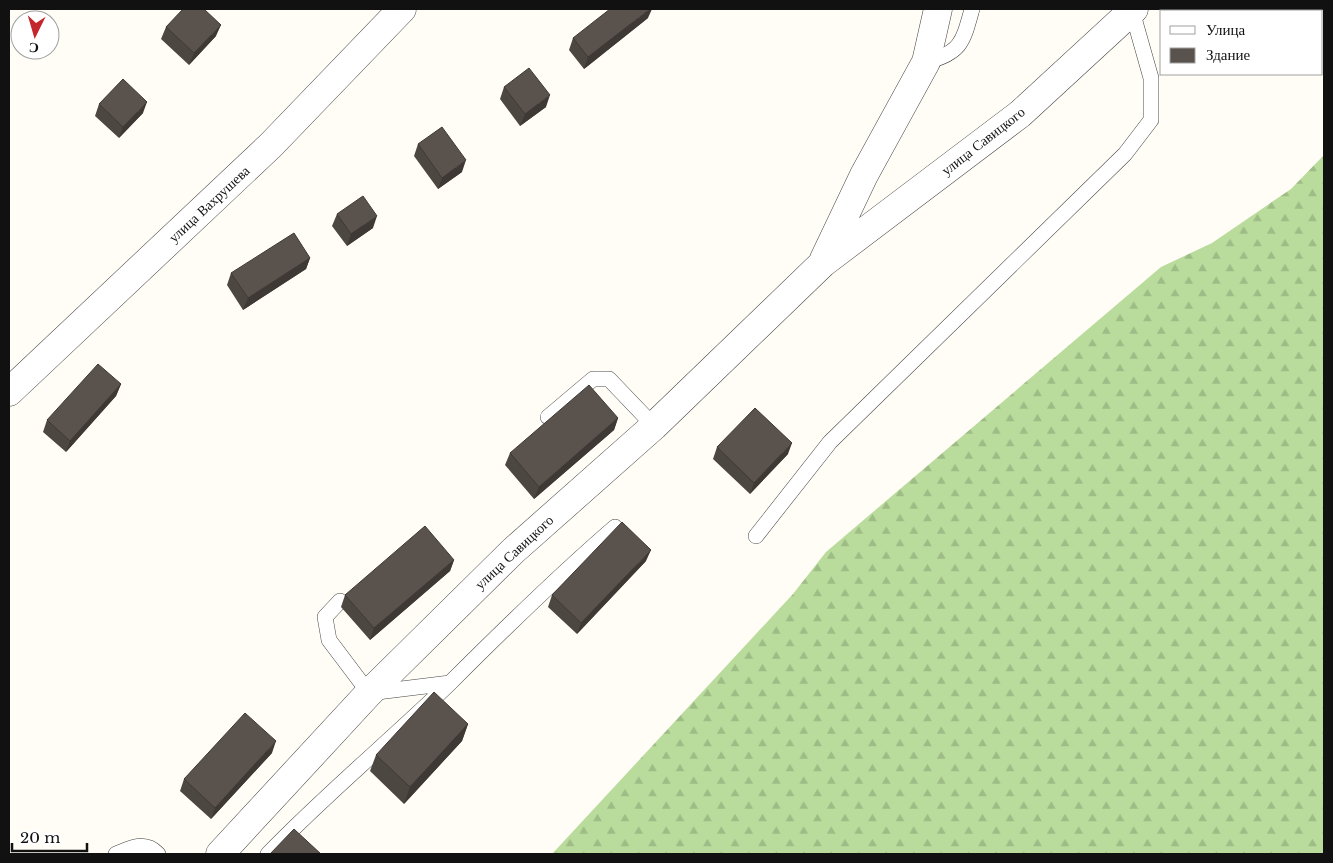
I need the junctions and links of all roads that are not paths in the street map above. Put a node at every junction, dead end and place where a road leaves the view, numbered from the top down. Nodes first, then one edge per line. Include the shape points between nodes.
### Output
1 (402, 9) edge
2 (938, 9) edge
3 (972, 9) edge
4 (1133, 10) edge
5 (926, 62) junction
6 (823, 263) junction
7 (9, 392) edge
8 (548, 417) edge
9 (654, 426) junction
10 (616, 528) edge
11 (756, 536) dead end
12 (340, 601) dead end
13 (450, 683) junction
14 (369, 693) junction
15 (116, 854) edge
16 (158, 854) edge
17 (220, 854) edge
18 (268, 854) edge

1 - 7 street, улица Вахрушева via 271,144
2 - 5 street, улица Савицкого
3 - 5 lane via 964,39 947,56
4 - 6 street, улица Савицкого via 1020,114
4 - 11 lane via 1151,78 1151,120 1126,154 830,442
5 - 6 street, улица Савицкого via 864,175
6 - 9 street, улица Савицкого
8 - 9 lane via 593,379 609,379
9 - 14 street, улица Савицкого via 514,551
10 - 13 lane via 551,583
12 - 14 lane via 325,617 329,640
13 - 14 lane
13 - 18 lane
14 - 17 street, улица Савицкого
15 - 16 lane via 138,845 154,849

